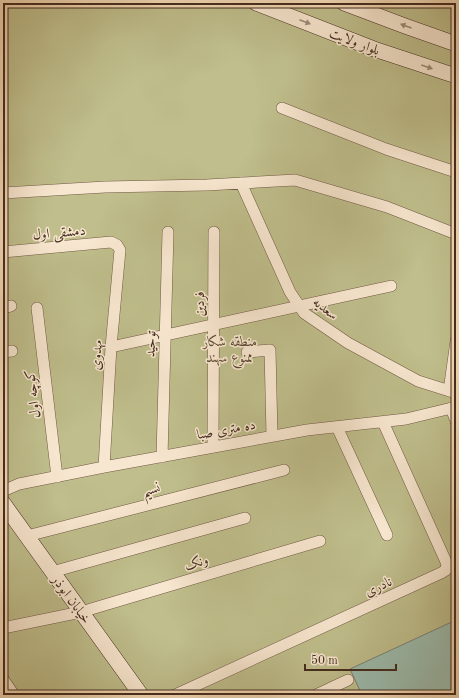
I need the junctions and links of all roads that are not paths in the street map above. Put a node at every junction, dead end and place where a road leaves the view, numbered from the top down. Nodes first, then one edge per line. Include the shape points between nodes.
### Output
1 (256, 3) edge
2 (344, 3) edge
3 (456, 44) edge
4 (456, 76) edge
5 (282, 108) dead end
6 (456, 172) edge
7 (241, 183) junction
8 (3, 193) edge
9 (168, 232) dead end
10 (214, 232) dead end
11 (456, 234) edge
12 (117, 245) joint
13 (3, 252) edge
14 (391, 286) dead end
15 (299, 306) junction
16 (37, 308) dead end
17 (214, 325) junction
18 (165, 335) junction
19 (456, 341) edge
20 (111, 347) junction
21 (247, 352) dead end
22 (452, 392) edge
23 (453, 408) edge
24 (456, 421) edge
25 (383, 422) junction
26 (337, 427) junction
27 (272, 436) junction
28 (213, 447) junction
29 (162, 457) junction
30 (104, 467) junction
31 (284, 470) dead end
32 (57, 477) junction
33 (3, 491) edge
34 (3, 504) edge
35 (245, 518) dead end
36 (9, 521) edge
37 (387, 535) dead end
38 (27, 536) junction
39 (320, 541) dead end
40 (52, 572) junction
41 (81, 612) junction
42 (3, 628) edge
43 (3, 679) edge
44 (348, 680) dead end
45 (14, 695) edge
46 (141, 695) edge
47 (175, 695) edge
48 (316, 695) edge

1 -> 4 main road, بلوار ولایت via 374,49
3 -> 2 main road
5 - 6 street via 386,149
7 - 8 street
7 - 11 street via 295,180 387,207
7 - 15 street, سعدیه via 290,292
9 - 18 street, توحید
10 - 17 street, فردین
12 - 13 street, دمشقی اول via 111,242
12 - 20 street, مهدوی via 120,250
14 - 15 street
15 - 17 street
15 - 22 street, سعدیه via 304,313 348,343 418,381
16 - 32 street, کوچه اول
17 - 18 street
17 - 28 street, فردین
18 - 20 street
18 - 29 street, توحید
19 - 22 street
20 - 30 street, مهدوی
21 - 27 street via 270,350
23 - 24 street
23 - 25 street, ده متری صبا
25 - 26 street, ده متری صبا
25 - 47 street, نادری via 447,564 446,570
26 - 27 street, ده متری صبا
26 - 37 street
27 - 28 street, ده متری صبا
28 - 29 street, ده متری صبا
29 - 30 street, ده متری صبا
30 - 32 street, ده متری صبا
31 - 38 street, نسیم
32 - 33 street, ده متری صبا via 19,484
34 - 36 main road, خیابان ابوذر
35 - 40 street
36 - 38 main road, خیابان ابوذر
38 - 40 main road, خیابان ابوذر
39 - 41 street, ونک
40 - 41 main road, خیابان ابوذر
41 - 42 street, ونک
41 - 46 main road, خیابان ابوذر
43 - 45 street
44 - 48 street

